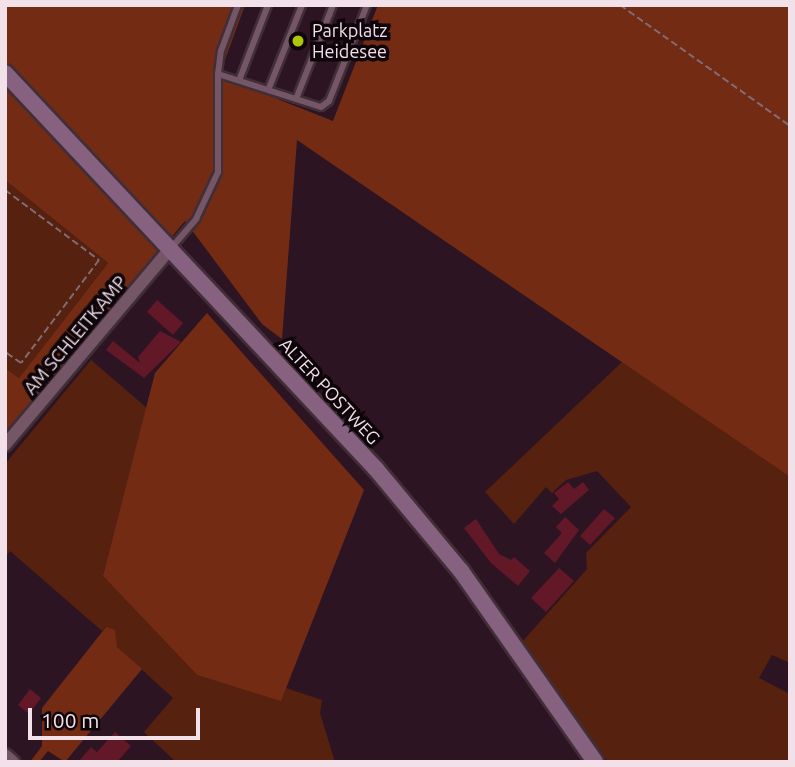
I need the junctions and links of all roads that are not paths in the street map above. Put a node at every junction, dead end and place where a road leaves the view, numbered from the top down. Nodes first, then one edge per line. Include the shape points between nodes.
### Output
1 (238, 5) edge
2 (268, 5) edge
3 (302, 5) edge
4 (333, 5) edge
5 (367, 5) edge
6 (5, 73) edge
7 (218, 74) junction
8 (240, 78) junction
9 (269, 88) junction
10 (296, 99) junction
11 (172, 247) junction
12 (5, 445) edge
13 (5, 755) edge
14 (13, 762) edge
15 (595, 762) edge

1 - 7 lane via 221,51
2 - 8 lane
3 - 9 lane
4 - 10 lane
5 - 10 lane via 329,101 321,107
6 - 11 main road, ALTER POSTWEG
7 - 8 lane
7 - 11 lane via 218,172 196,219
8 - 9 lane
9 - 10 lane
11 - 12 street, AM SCHLEITKAMP
11 - 15 main road, ALTER POSTWEG via 434,536
13 - 14 street

